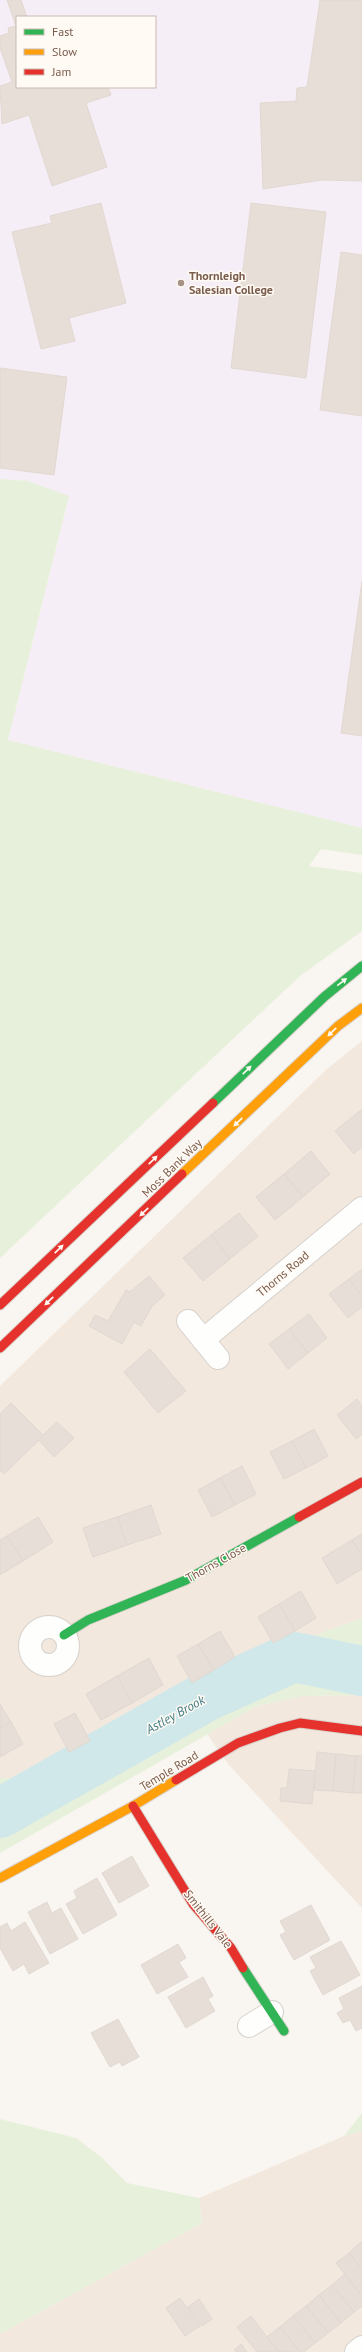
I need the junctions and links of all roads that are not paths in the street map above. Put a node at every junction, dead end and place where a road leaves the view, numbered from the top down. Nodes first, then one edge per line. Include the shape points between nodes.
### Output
1 (362, 966) edge
2 (362, 1008) edge
3 (362, 1208) edge
4 (0, 1305) edge
5 (188, 1321) dead end
6 (203, 1340) junction
7 (0, 1348) edge
8 (218, 1358) dead end
9 (362, 1482) edge
10 (64, 1635) dead end
11 (362, 1731) edge
12 (133, 1806) junction
13 (0, 1878) edge
14 (272, 2012) junction
15 (249, 2026) dead end
16 (284, 2031) dead end
17 (362, 2348) edge
18 (356, 2352) edge

4 -> 1 main road, Moss Bank Way via 324,997
2 -> 7 main road, Moss Bank Way via 338,1026
3 - 6 street, Thorns Road
5 - 6 street
6 - 8 street
9 - 10 main road, Thorns Close via 186,1580 88,1620
11 - 12 main road, Temple Road via 300,1724 280,1728 238,1743
12 - 13 main road, Temple Road
12 - 14 main road, Smithills Vale via 193,1904 231,1948
14 - 15 street
14 - 16 main road, Smithills Vale
17 - 18 street

